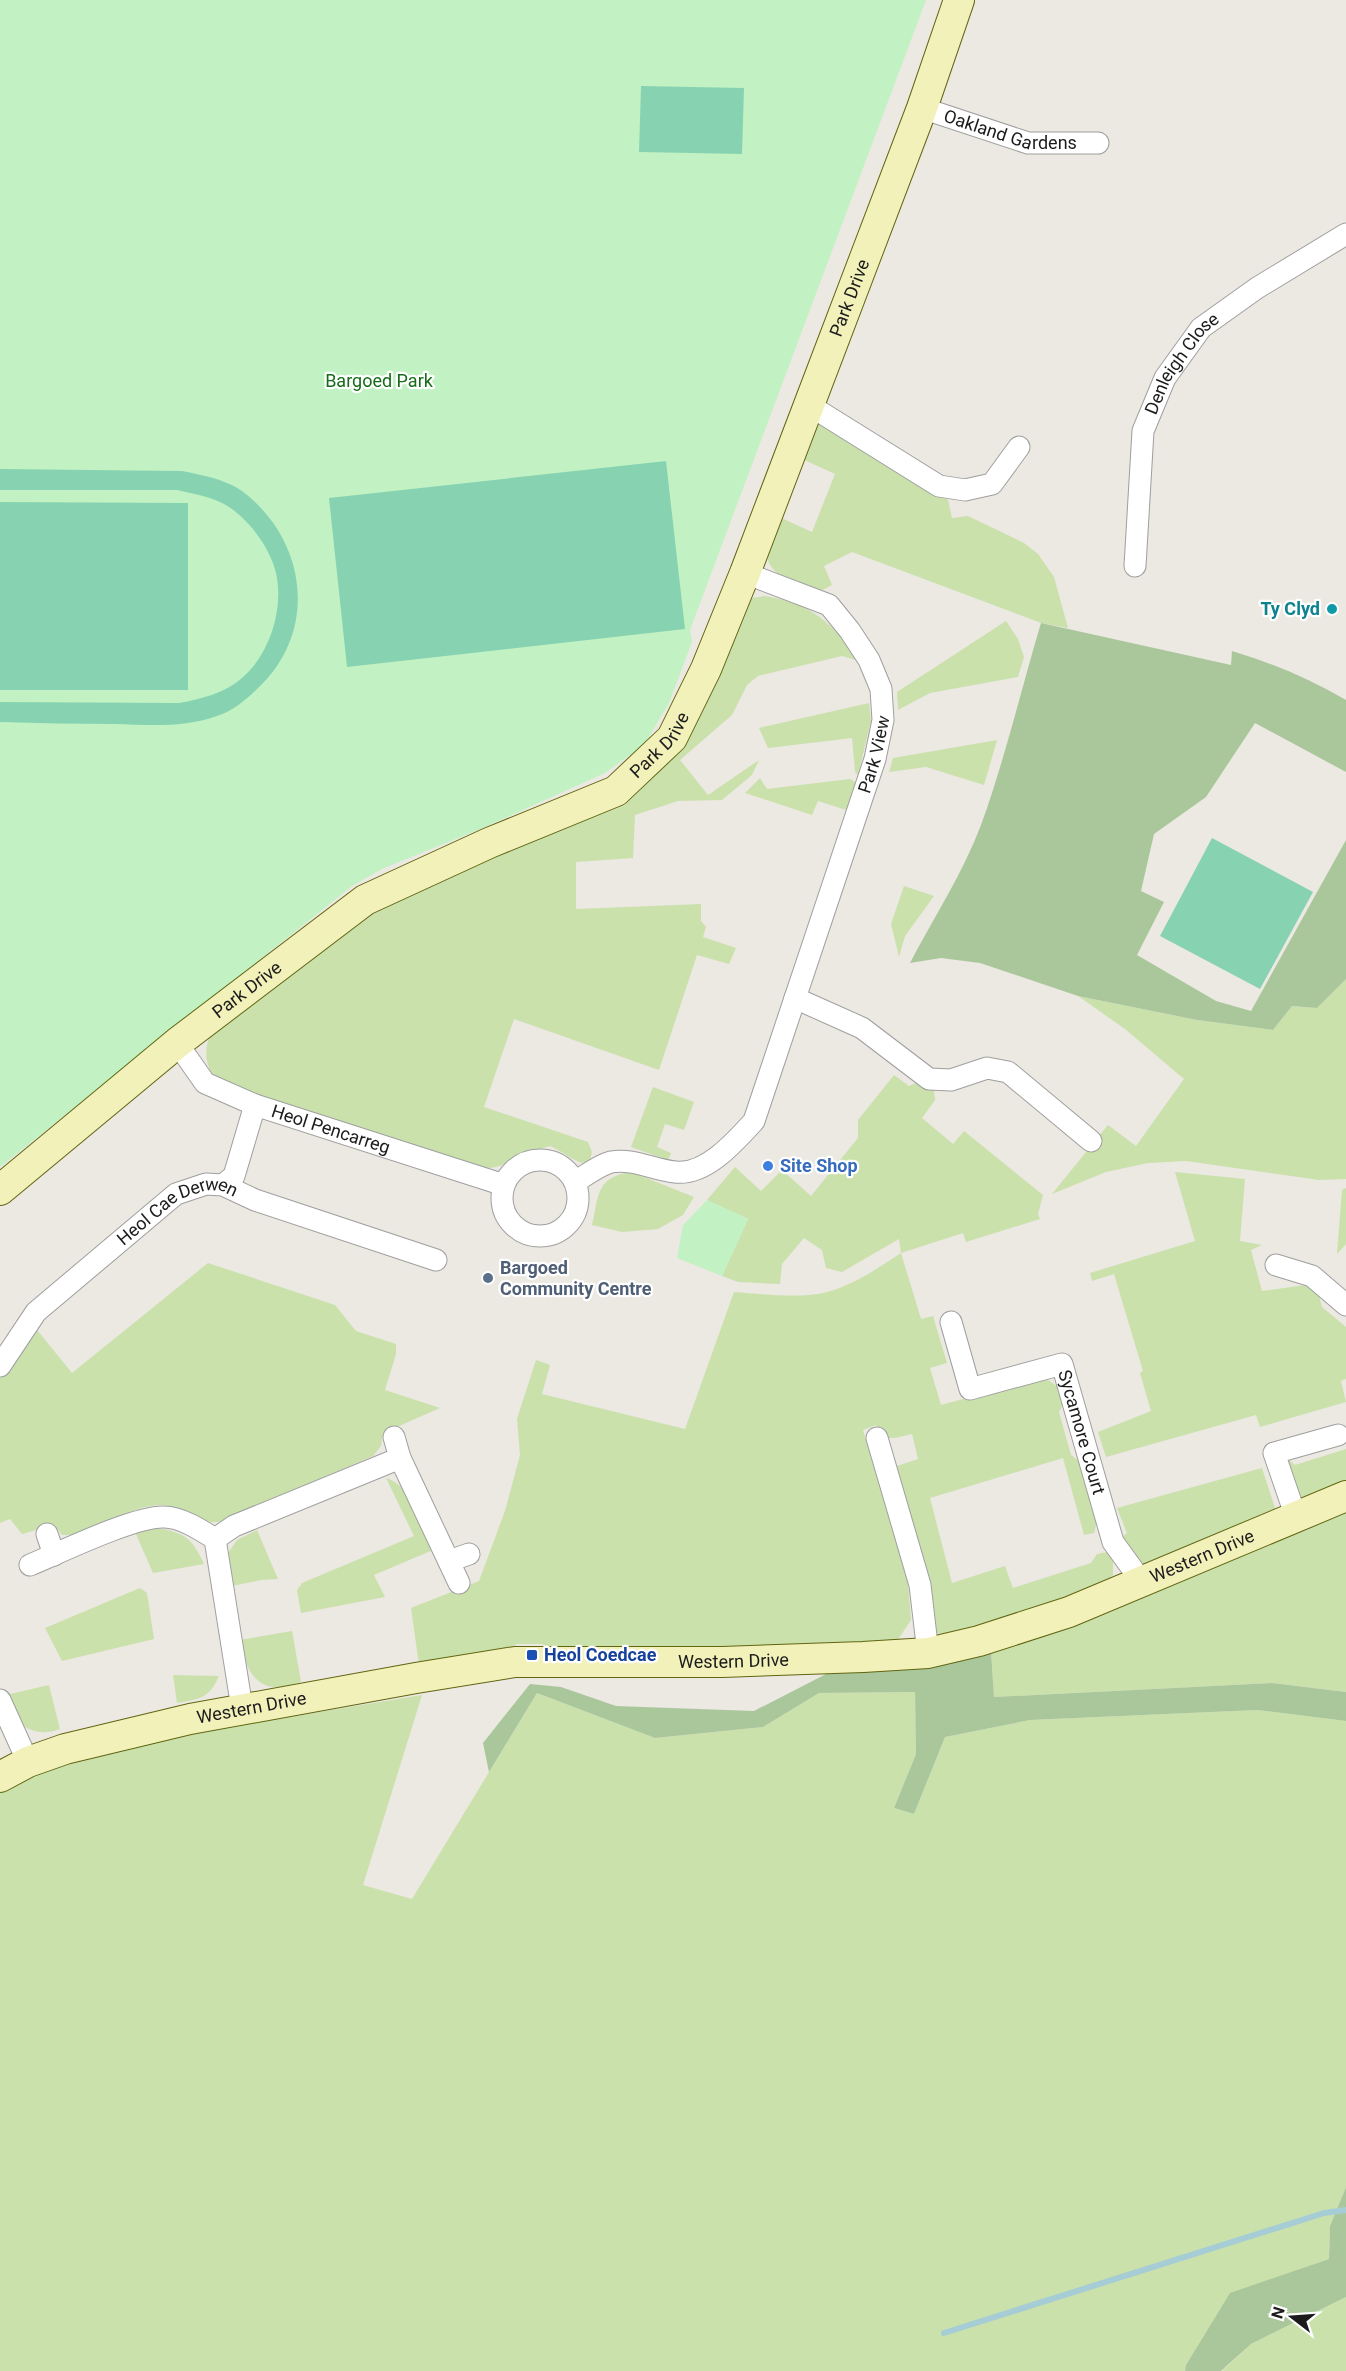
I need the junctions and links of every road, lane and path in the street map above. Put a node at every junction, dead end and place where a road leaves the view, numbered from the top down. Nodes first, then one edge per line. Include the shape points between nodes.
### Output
1 (959, 0) edge
2 (922, 108) junction
3 (1098, 143) dead end
4 (1346, 234) edge
5 (809, 405) junction
6 (1019, 447) dead end
7 (1135, 566) dead end
8 (745, 573) junction
9 (795, 998) junction
10 (177, 1043) junction
11 (255, 1105) junction
12 (1091, 1141) dead end
13 (575, 1182) junction
14 (223, 1185) junction
15 (504, 1185) junction
16 (0, 1190) edge
17 (436, 1260) dead end
18 (1276, 1265) dead end
19 (1346, 1305) edge
20 (951, 1322) dead end
21 (0, 1366) edge
22 (1338, 1436) dead end
23 (394, 1437) dead end
24 (878, 1438) dead end
25 (400, 1458) junction
26 (1346, 1496) edge
27 (1296, 1517) junction
28 (47, 1534) dead end
29 (215, 1539) junction
30 (469, 1554) dead end
31 (54, 1555) junction
32 (449, 1561) junction
33 (30, 1565) dead end
34 (1142, 1582) junction
35 (459, 1583) dead end
36 (928, 1653) junction
37 (0, 1700) edge
38 (242, 1708) junction
39 (28, 1762) junction
40 (0, 1777) edge

1 - 2 street, Park Drive
2 - 3 street, Oakland Gardens via 1028,143
2 - 5 street, Park Drive
4 - 7 street, Denleigh Close via 1257,288 1201,328 1166,378 1143,431
5 - 6 street via 939,486 965,490 992,484
5 - 8 street, Park Drive
8 - 9 street, Park View via 829,605 869,660 881,689 883,720 875,759
8 - 10 street, Park Drive via 672,738 616,791 365,900
9 - 12 street via 862,1028 929,1079 951,1080 987,1068 1008,1072
9 - 13 street, Park View via 754,1121 729,1149 691,1172 637,1162 610,1162
10 - 11 street, Heol Pencarreg via 205,1083
10 - 16 street, Park Drive
11 - 14 street via 234,1176
11 - 15 street, Heol Pencarreg
13 - 15 street via 557,1164 532,1160 510,1174
13 - 15 street via 577,1205 573,1216 567,1225 544,1236 532,1235 510,1222 504,1211
14 - 17 street, Heol Cae Derwen via 255,1200
14 - 21 street, Heol Cae Derwen via 206,1184 176,1194 36,1312
18 - 19 street via 1312,1276
20 - 34 street, Sycamore Court via 970,1389 1062,1364 1113,1542
22 - 27 street via 1274,1453
23 - 25 street
24 - 36 street via 920,1586
25 - 29 street via 234,1526
25 - 32 street
26 - 27 street, Western Drive
27 - 34 street, Western Drive
28 - 31 street
29 - 31 street via 165,1516 139,1521
29 - 38 street
30 - 32 street
31 - 33 street
32 - 35 street
34 - 36 street, Western Drive via 1058,1615
36 - 38 street, Western Drive via 722,1662 515,1662
37 - 39 street
38 - 39 street, Western Drive via 65,1749
39 - 40 street, Western Drive

